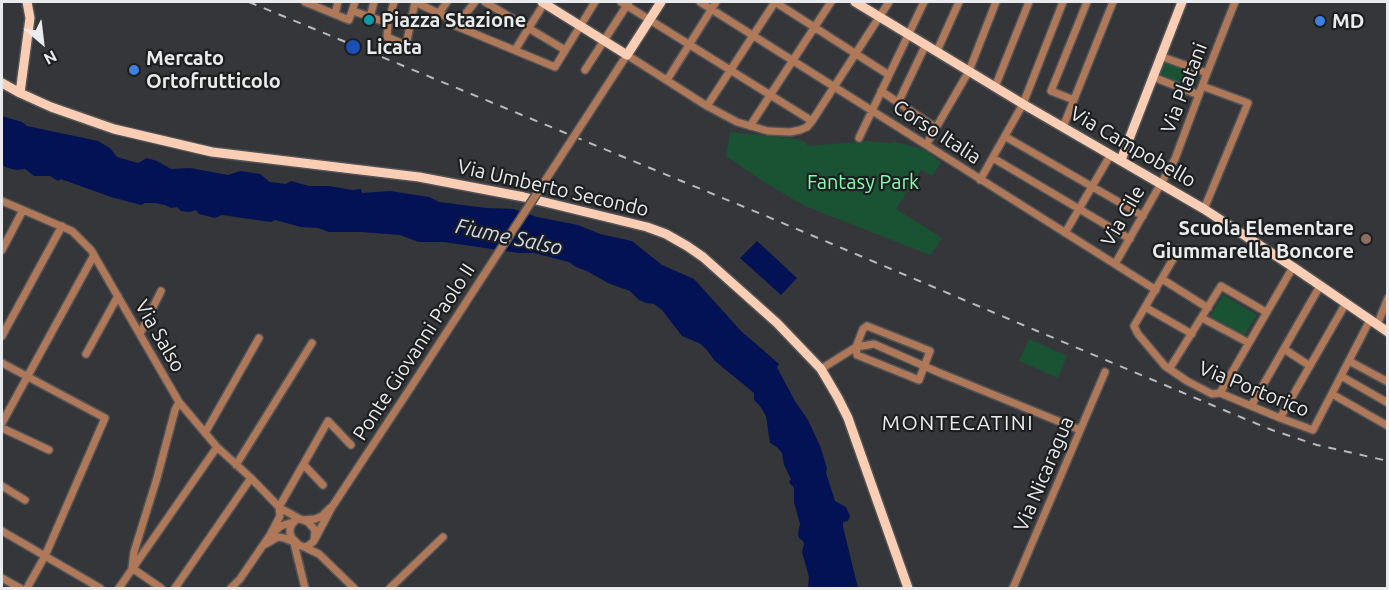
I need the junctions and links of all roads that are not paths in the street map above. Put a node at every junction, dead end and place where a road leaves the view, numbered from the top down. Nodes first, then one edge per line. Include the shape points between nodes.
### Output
1 (27, 2) edge
2 (305, 2) edge
3 (338, 2) edge
4 (355, 2) edge
5 (415, 2) edge
6 (447, 2) edge
7 (475, 2) edge
8 (485, 2) edge
9 (544, 2) edge
10 (595, 2) edge
11 (661, 2) edge
12 (700, 2) edge
13 (716, 2) edge
14 (775, 2) edge
15 (831, 2) edge
16 (855, 2) edge
17 (889, 2) edge
18 (924, 2) edge
19 (959, 2) edge
20 (996, 2) edge
21 (1029, 2) edge
22 (1063, 2) edge
23 (1087, 2) edge
24 (1113, 2) edge
25 (1182, 2) edge
26 (1235, 2) edge
27 (373, 3) edge
28 (626, 3) edge
29 (318, 4) edge
30 (393, 4) edge
31 (712, 9) junction
32 (352, 11) junction
33 (439, 13) junction
34 (335, 14) junction
35 (370, 17) junction
36 (880, 17) junction
37 (649, 19) junction
38 (388, 23) junction
39 (456, 26) junction
40 (580, 26) junction
41 (814, 27) junction
42 (528, 28) junction
43 (909, 34) junction
44 (754, 35) junction
45 (604, 40) junction
46 (926, 44) junction
47 (689, 45) junction
48 (515, 50) junction
49 (566, 50) junction
50 (938, 51) junction
51 (856, 54) junction
52 (1160, 56) junction
53 (624, 59) junction
54 (793, 60) junction
55 (585, 70) dead end
56 (731, 71) junction
57 (969, 71) junction
58 (1207, 73) junction
59 (889, 75) junction
60 (1153, 77) junction
61 (667, 80) junction
62 (2, 82) edge
63 (1202, 86) junction
64 (836, 87) junction
65 (995, 87) junction
66 (881, 92) junction
67 (20, 93) junction
68 (770, 95) junction
69 (1199, 96) junction
70 (1074, 100) junction
71 (898, 103) junction
72 (1023, 104) junction
73 (707, 106) junction
74 (872, 111) junction
75 (812, 121) junction
76 (750, 126) junction
77 (1063, 127) junction
78 (936, 128) junction
79 (1006, 137) junction
80 (859, 138) dead end
81 (926, 145) junction
82 (1111, 154) junction
83 (993, 158) junction
84 (1121, 160) junction
85 (980, 180) junction
86 (1160, 183) junction
87 (1092, 187) junction
88 (2, 201) edge
89 (1079, 209) junction
90 (1204, 209) junction
91 (23, 210) junction
92 (1143, 216) junction
93 (62, 226) junction
94 (1065, 233) junction
95 (1130, 239) junction
96 (1179, 249) dead end
97 (2, 250) edge
98 (94, 255) junction
99 (1115, 264) junction
100 (1293, 267) junction
101 (1162, 279) junction
102 (1320, 286) junction
103 (1156, 290) junction
104 (161, 291) dead end
105 (118, 296) junction
106 (1388, 298) edge
107 (1346, 303) junction
108 (1145, 307) junction
109 (1208, 308) junction
110 (1266, 312) junction
111 (1202, 318) junction
112 (1374, 323) junction
113 (1388, 332) edge
114 (140, 334) junction
115 (1192, 334) junction
116 (2, 336) edge
117 (259, 338) dead end
118 (312, 343) dead end
119 (1249, 344) junction
120 (855, 347) junction
121 (1284, 350) junction
122 (86, 354) dead end
123 (1349, 361) junction
124 (2, 363) edge
125 (925, 366) junction
126 (1310, 366) junction
127 (1170, 368) junction
128 (821, 369) junction
129 (1105, 372) dead end
130 (27, 376) junction
131 (1341, 376) junction
132 (1388, 382) edge
133 (1220, 393) junction
134 (1332, 394) junction
135 (179, 402) junction
136 (1388, 403) edge
137 (1251, 406) junction
138 (1280, 418) junction
139 (2, 423) edge
140 (1388, 426) edge
141 (2, 428) edge
142 (1080, 430) junction
143 (205, 434) junction
144 (351, 445) dead end
145 (217, 447) junction
146 (49, 450) dead end
147 (236, 465) junction
148 (304, 465) junction
149 (251, 478) junction
150 (323, 485) dead end
151 (2, 486) edge
152 (26, 500) dead end
153 (280, 507) junction
154 (332, 507) junction
155 (295, 523) junction
156 (2, 531) edge
157 (270, 535) junction
158 (443, 537) dead end
159 (306, 541) junction
160 (262, 547) junction
161 (45, 556) junction
162 (330, 563) junction
163 (132, 568) junction
164 (302, 574) junction
165 (2, 579) edge
166 (20, 588) edge
167 (27, 588) edge
168 (100, 588) edge
169 (119, 588) edge
170 (161, 588) edge
171 (175, 588) edge
172 (231, 588) edge
173 (305, 588) edge
174 (354, 588) edge
175 (390, 588) edge
176 (908, 588) edge
177 (1013, 588) edge

1 - 67 main road via 30,18
2 - 29 street
3 - 34 street
4 - 32 street
5 - 33 street
5 - 38 street via 406,45 387,37
6 - 33 street
7 - 39 street
8 - 42 street
9 - 40 main road
9 - 42 street
10 - 40 street
11 - 37 main road
12 - 31 street, Corso Italia
13 - 31 street
14 - 41 street
14 - 44 street
15 - 41 street
16 - 36 main road, Via Campobello
17 - 36 street
18 - 43 street
19 - 50 street
20 - 57 street
21 - 65 street
22 - 72 street
23 - 70 street via 1051,91
24 - 70 street
25 - 52 main road
26 - 58 street, Via Platani
27 - 35 street
28 - 37 street
28 - 45 street
29 - 34 street
30 - 38 street
31 - 44 street, Corso Italia
31 - 47 street
32 - 34 street via 349,20
32 - 35 street
33 - 39 street
35 - 38 street
36 - 43 main road, Via Campobello
36 - 51 street
37 - 47 street
37 - 53 main road
39 - 48 street
40 - 45 main road
40 - 49 street
41 - 51 street
41 - 54 street
42 - 48 street
42 - 49 street
43 - 46 main road, Via Campobello
43 - 59 street
44 - 54 street, Corso Italia
44 - 56 street
45 - 53 main road
45 - 55 street
46 - 50 main road, Via Campobello
46 - 71 street
47 - 56 street
47 - 61 street
48 - 49 street via 555,67
50 - 57 main road, Via Campobello
51 - 59 street
51 - 64 street
52 - 58 street
52 - 60 main road
53 - 61 street
53 - 154 street, Ponte Giovanni Paolo II, bridge
54 - 64 street, Corso Italia
54 - 68 street
56 - 68 street
56 - 73 street
57 - 65 main road, Via Campobello
57 - 78 street
58 - 63 street, Via Platani
59 - 66 street
60 - 69 street
60 - 84 main road
61 - 73 street
62 - 67 main road, Via Umberto Secondo
63 - 69 street, Via Platani
63 - 90 street via 1248,103
64 - 74 street, Corso Italia
64 - 75 street
65 - 72 main road, Via Campobello
66 - 71 street
66 - 74 street
67 - 128 main road, Via Umberto Secondo via 114,129 212,152 419,177 647,227 703,257 777,323
68 - 75 street
68 - 76 street
69 - 86 street, Via Platani via 1175,159
70 - 77 street
71 - 78 street
72 - 77 main road, Via Campobello
72 - 79 street
73 - 76 street
74 - 80 street
74 - 81 street, Corso Italia
75 - 76 street via 807,127 790,132
77 - 82 main road, Via Campobello
78 - 81 street
79 - 83 street
79 - 87 street
81 - 85 street, Corso Italia
82 - 84 main road, Via Campobello
82 - 87 street
83 - 85 street
83 - 89 street
84 - 86 main road, Via Campobello
85 - 94 street, Corso Italia
86 - 90 main road, Via Campobello
86 - 92 street, Via Cile
87 - 89 street
87 - 92 street
88 - 91 street, Via Salso
89 - 94 street
89 - 95 street
90 - 100 main road, Via Campobello
91 - 93 street, Via Salso
91 - 97 street
92 - 95 street, Via Cile
93 - 98 street, Via Salso via 72,231
93 - 116 street
94 - 99 street, Corso Italia
95 - 99 street, Via Cile
96 - 101 street
98 - 105 street, Via Salso
98 - 130 street
99 - 103 street, Corso Italia
100 - 102 main road, Via Campobello
100 - 110 street
101 - 103 street
101 - 109 street
102 - 107 main road, Via Campobello
102 - 121 street
103 - 108 street
104 - 114 street
105 - 114 street, Via Salso
105 - 122 street
106 - 112 street
107 - 112 main road, Via Campobello
107 - 126 street
108 - 115 street
108 - 127 street, Via Portorico via 1134,326
109 - 110 street via 1221,286
109 - 111 street
110 - 119 street
111 - 115 street
111 - 119 street
112 - 113 main road, Via Campobello
112 - 123 street
114 - 135 street, Via Salso
115 - 127 street
117 - 143 street
118 - 147 street
119 - 133 street
120 - 125 street via 874,345
120 - 125 street via 857,355 919,381
120 - 125 street via 867,326 930,351
120 - 128 street
121 - 126 street
121 - 137 street
123 - 131 street
123 - 132 street
124 - 130 street
125 - 142 street
126 - 138 street
127 - 133 street, Via Portorico via 1212,394
128 - 176 main road, Via Umberto Secondo via 848,418
129 - 142 street, Via Nicaragua
130 - 139 street
130 - 161 street via 105,418
131 - 134 street
131 - 136 street
133 - 137 street, Via Portorico
134 - 138 street, Via Portorico via 1313,430
134 - 140 street
135 - 143 street, Via Salso
135 - 163 street
137 - 138 street, Via Portorico
141 - 146 street
142 - 177 street, Via Nicaragua
143 - 145 street, Via Salso
144 - 148 street via 328,421
145 - 147 street, Via Salso
145 - 163 street
147 - 149 street, Via Salso
148 - 150 street
148 - 153 street
149 - 153 street, Via Salso
149 - 171 street
151 - 152 street
153 - 155 street
153 - 155 street
153 - 157 street via 280,516
154 - 155 street via 322,516
154 - 159 street, Ponte Giovanni Paolo II
155 - 157 street via 281,526
155 - 159 street
155 - 159 street via 308,522
156 - 161 street
157 - 160 street
158 - 175 street
159 - 160 street via 278,537
159 - 162 street
159 - 162 street via 321,550
159 - 164 street
159 - 164 street
160 - 172 street
161 - 167 street
161 - 168 street
162 - 174 street
163 - 169 street
163 - 170 street
164 - 173 street
165 - 166 street

